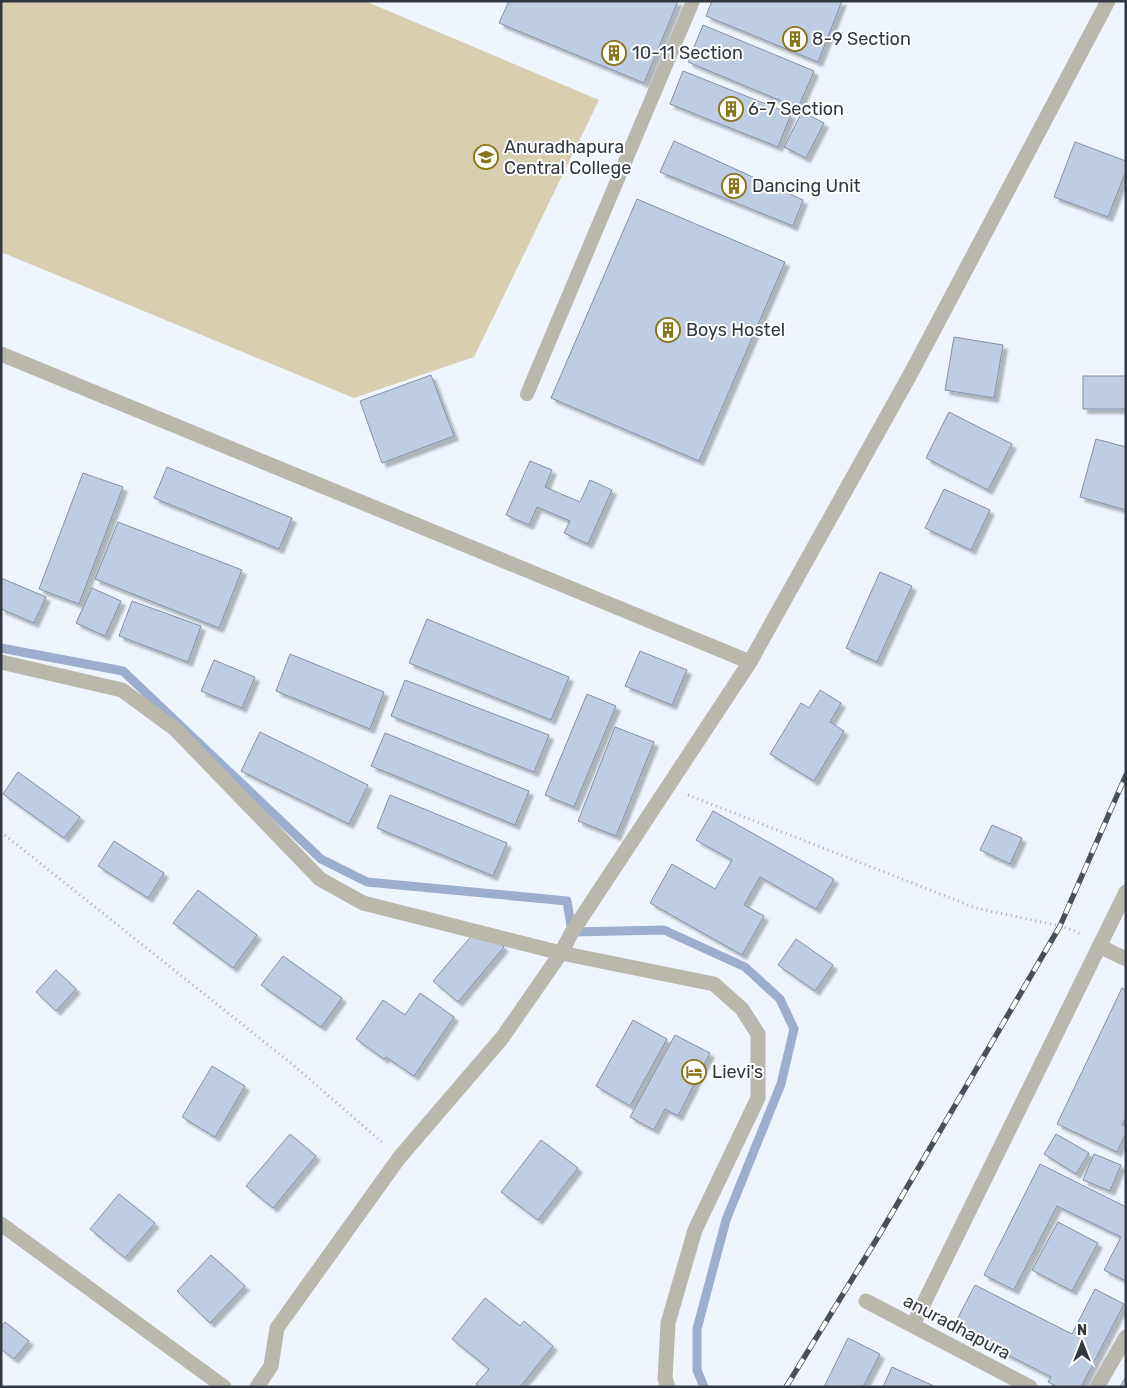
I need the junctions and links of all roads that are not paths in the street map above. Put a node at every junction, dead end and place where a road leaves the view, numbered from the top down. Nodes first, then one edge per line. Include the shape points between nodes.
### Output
1 (693, 1) edge
2 (1108, 1) edge
3 (1, 354) edge
4 (527, 394) dead end
5 (1, 662) edge
6 (750, 662) junction
7 (1126, 892) edge
8 (1099, 946) junction
9 (561, 953) junction
10 (1126, 959) edge
11 (1, 1224) edge
12 (866, 1300) dead end
13 (913, 1325) junction
14 (1126, 1337) edge
15 (224, 1387) edge
16 (257, 1387) edge
17 (668, 1387) edge
18 (1030, 1387) edge
19 (1097, 1387) edge

1 - 4 lane
2 - 6 street via 911,373
3 - 6 street
5 - 9 street via 122,690 175,729 320,879 363,903
6 - 9 street
7 - 8 street
8 - 10 street
8 - 13 street
9 - 16 street via 502,1038 399,1158 276,1328 271,1366
9 - 17 street via 714,984 742,1009 758,1034 758,1098 695,1230 668,1323 665,1379
11 - 15 street
12 - 13 street, anuradhapura
13 - 18 street, anuradhapura
14 - 19 street

